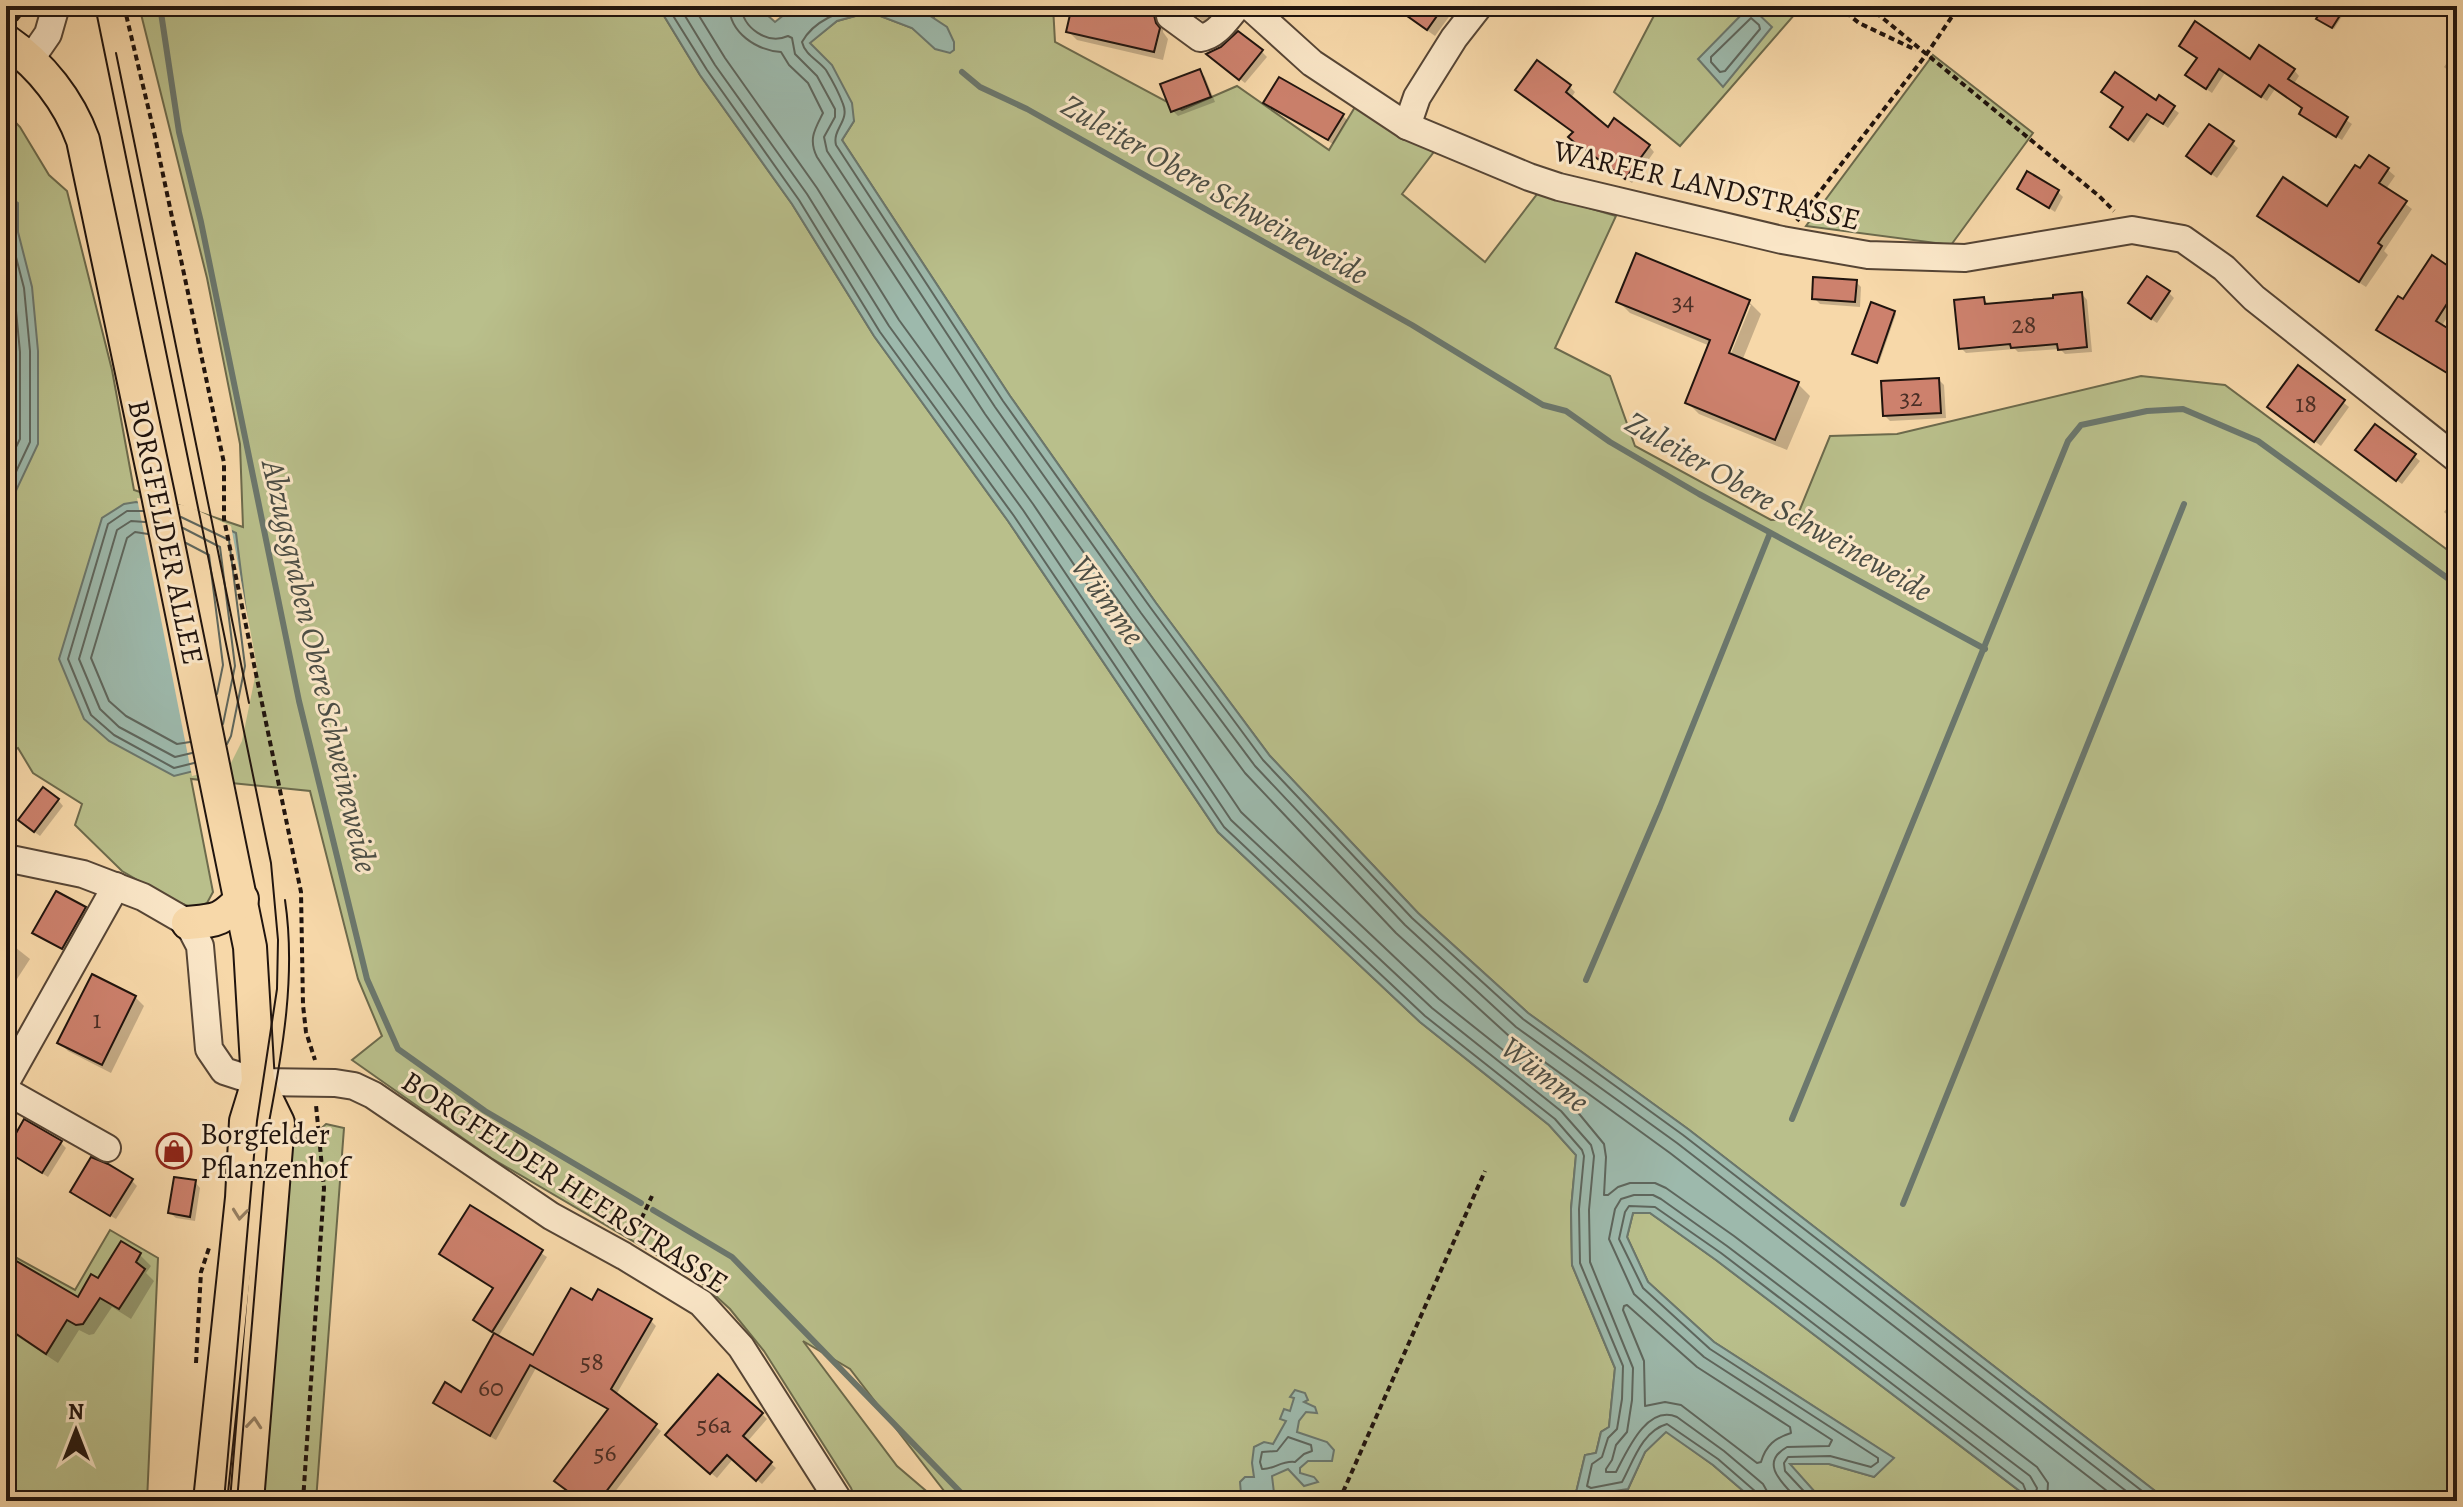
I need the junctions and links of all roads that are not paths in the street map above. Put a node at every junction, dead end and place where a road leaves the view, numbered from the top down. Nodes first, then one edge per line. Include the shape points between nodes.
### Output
1 (56, 6) edge
2 (1238, 6) edge
3 (1249, 6) edge
4 (1479, 6) edge
5 (1170, 16) dead end
6 (18, 50) edge
7 (1407, 126) junction
8 (2457, 459) edge
9 (6, 858) edge
10 (116, 886) junction
11 (242, 899) junction
12 (188, 923) junction
13 (6, 1082) edge
14 (258, 1082) junction
15 (6, 1091) edge
16 (107, 1148) dead end
17 (210, 1501) edge
18 (247, 1501) edge
19 (839, 1501) edge

1 - 6 street, BORGFELDER ALLEE via 48,34
2 - 5 street via 1208,37 1200,38
3 - 7 street, WARFER LANDSTRASSE via 1312,63
4 - 7 street via 1417,97
6 - 11 main road, BORGFELDER ALLEE via 57,91 83,140
7 - 8 street, WARFER LANDSTRASSE via 1559,187 1868,255 1965,258 2132,230 2183,239
9 - 10 street
10 - 12 street
10 - 13 street
11 - 12 main road via 215,921
11 - 14 main road, BORGFELDER ALLEE via 255,997
12 - 14 street via 200,946 209,1049 224,1071
14 -> 17 main road, BORGFELDER ALLEE via 246,1121
18 -> 14 main road, BORGFELDER ALLEE via 278,1123
14 - 19 street, BORGFELDER HEERSTRASSE via 354,1086 373,1095 551,1216 701,1303 741,1347
15 - 16 street

